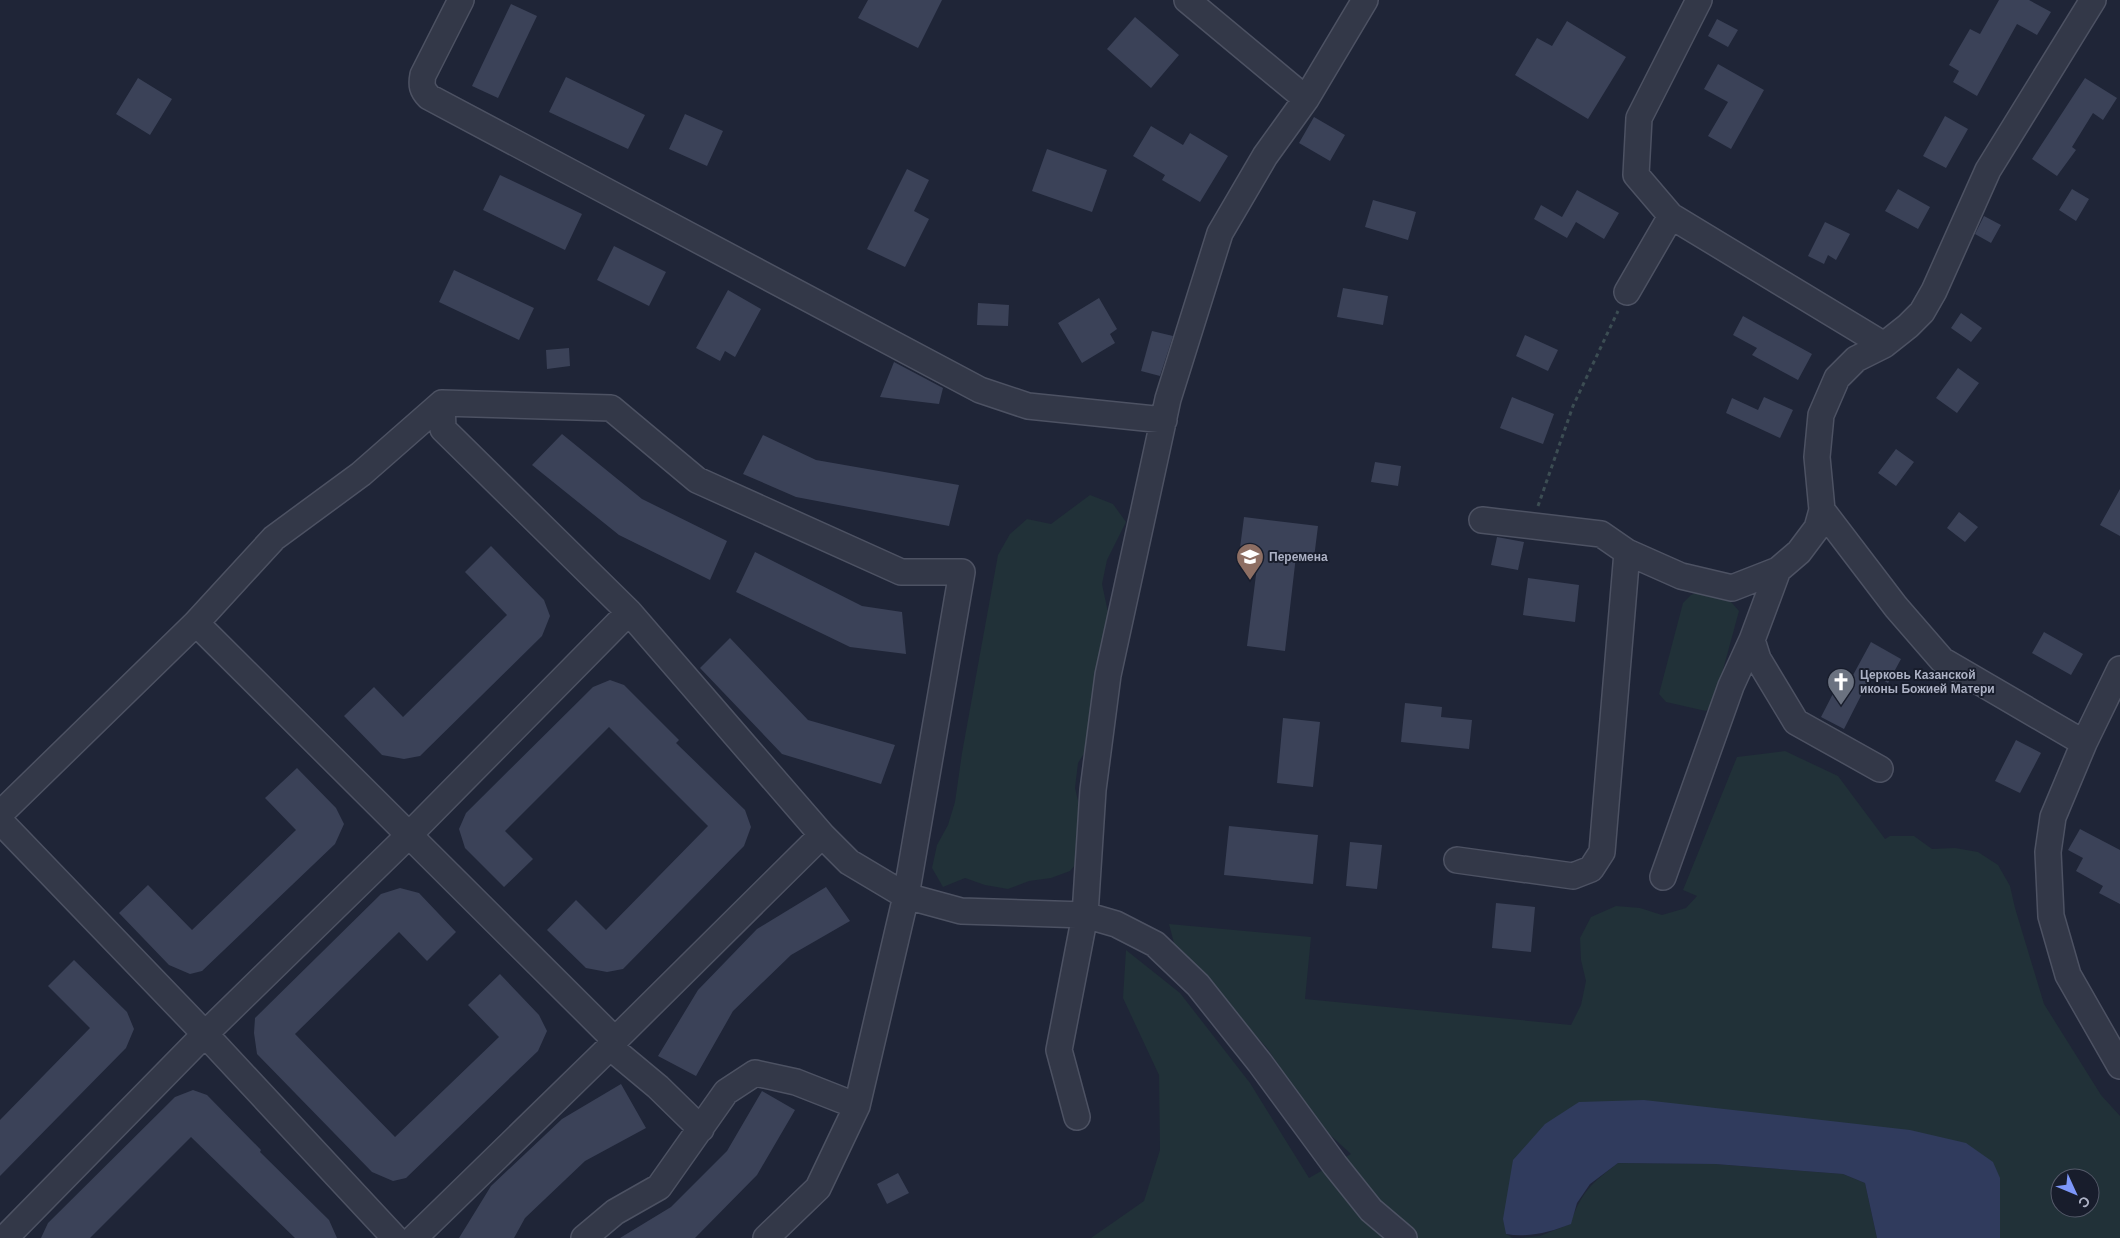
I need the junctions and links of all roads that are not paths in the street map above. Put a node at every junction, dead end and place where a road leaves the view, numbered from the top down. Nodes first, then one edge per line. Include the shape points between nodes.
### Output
1 (461, 0) edge
2 (1187, 0) edge
3 (1365, 0) edge
4 (1699, 0) edge
5 (2092, 0) edge
6 (1306, 99) junction
7 (1670, 216) junction
8 (1627, 292) road end
9 (1884, 345) junction
10 (442, 403) junction
11 (1164, 420) junction
12 (1822, 510) junction
13 (1482, 520) dead end
14 (1626, 552) junction
15 (1778, 570) junction
16 (628, 612) junction
17 (196, 623) junction
18 (1752, 640) junction
19 (2120, 669) edge
20 (2084, 743) junction
21 (1880, 770) dead end
22 (0, 814) edge
23 (0, 822) edge
24 (410, 835) junction
25 (822, 835) junction
26 (1457, 860) dead end
27 (1663, 877) dead end
28 (906, 896) junction
29 (1085, 915) junction
30 (205, 1034) junction
31 (612, 1043) junction
32 (2120, 1066) edge
33 (857, 1106) junction
34 (1077, 1117) dead end
35 (701, 1129) junction
36 (5, 1238) edge
37 (395, 1238) edge
38 (414, 1238) edge
39 (584, 1238) edge
40 (766, 1238) edge
41 (1404, 1238) edge

1 - 11 street via 423,75 421,84 429,97 980,390 1028,406
2 - 6 street
3 - 6 street
4 - 7 street via 1639,118 1636,175
5 - 9 street via 1988,170 1922,312
6 - 11 street via 1264,156 1220,233
7 - 8 street
7 - 9 street
9 - 12 street via 1856,359 1837,378 1822,415 1817,457
10 - 16 street via 443,429
10 - 17 street via 361,474 274,538
10 - 28 street via 611,408 697,480 901,572 962,572
11 - 29 street via 1108,675 1093,790
12 - 15 street via 1816,528 1799,552
12 - 20 street via 1896,607 1942,660
13 - 14 street via 1601,534
14 - 15 street via 1681,576 1732,588
14 - 26 street via 1602,852 1591,868 1573,876
15 - 18 street
16 - 24 street
16 - 25 street
17 - 22 street
17 - 24 street
18 - 21 street via 1758,660 1796,722
18 - 27 street via 1731,686
19 - 20 street
20 - 32 street via 2053,817 2048,852 2051,916 2068,975
23 - 30 street
24 - 30 street
24 - 31 street
25 - 28 street via 849,862
25 - 31 street
28 - 29 street via 961,911
28 - 33 street
29 - 34 street via 1059,1050
29 - 41 street via 1116,924 1155,944 1198,985 1371,1210
30 - 36 street
30 - 37 street
31 - 35 street
31 - 38 street
33 - 35 street via 796,1082 755,1073 726,1092
33 - 40 street via 818,1188
35 - 39 street via 659,1187 615,1212

